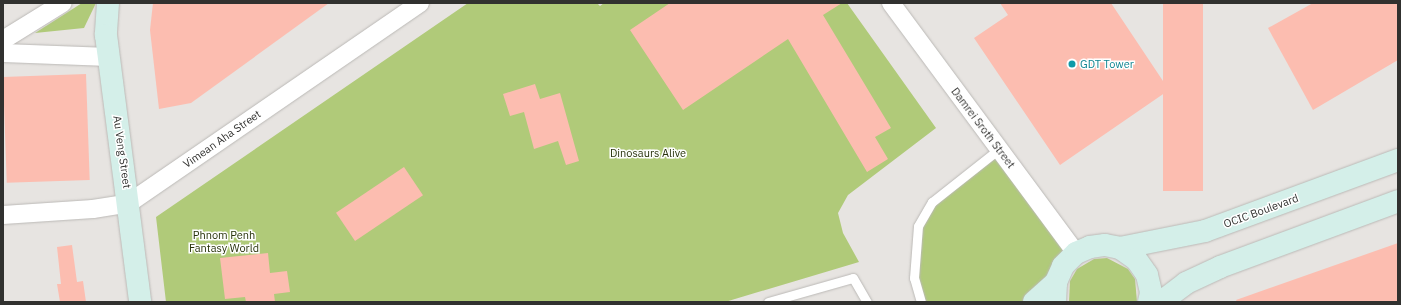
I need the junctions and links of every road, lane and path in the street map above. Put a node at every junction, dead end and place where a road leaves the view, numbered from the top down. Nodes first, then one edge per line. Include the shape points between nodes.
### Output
1 (108, 3) edge
2 (420, 3) edge
3 (891, 3) edge
4 (61, 4) edge
5 (3, 40) edge
6 (3, 53) edge
7 (109, 57) junction
8 (999, 149) junction
9 (1398, 160) edge
10 (1398, 202) edge
11 (129, 203) junction
12 (3, 215) edge
13 (1120, 248) junction
14 (1076, 253) junction
15 (1055, 292) edge
16 (140, 302) edge
17 (768, 302) edge
18 (867, 302) edge
19 (921, 302) edge
20 (1034, 302) edge
21 (1149, 302) edge
22 (1161, 302) edge

1 - 7 street, Au Veng Street via 106,10
2 - 11 street, Vimean Aha Street
3 - 8 street, Damrei Sroth Street
4 - 5 street
6 - 7 street
7 - 11 street, Au Veng Street
8 - 14 street, Damrei Sroth Street
8 - 19 lane via 932,202 918,226 914,278
9 - 13 street, OCIC Boulevard via 1205,231
10 - 22 street via 1220,267 1186,283
11 - 12 street, Vimean Aha Street via 93,209
11 - 16 street, Au Veng Street
13 - 14 street, OCIC Boulevard via 1090,246
13 - 21 street via 1136,259 1147,275 1151,294
14 - 15 street via 1063,266
15 - 20 street
17 - 18 lane via 854,278

